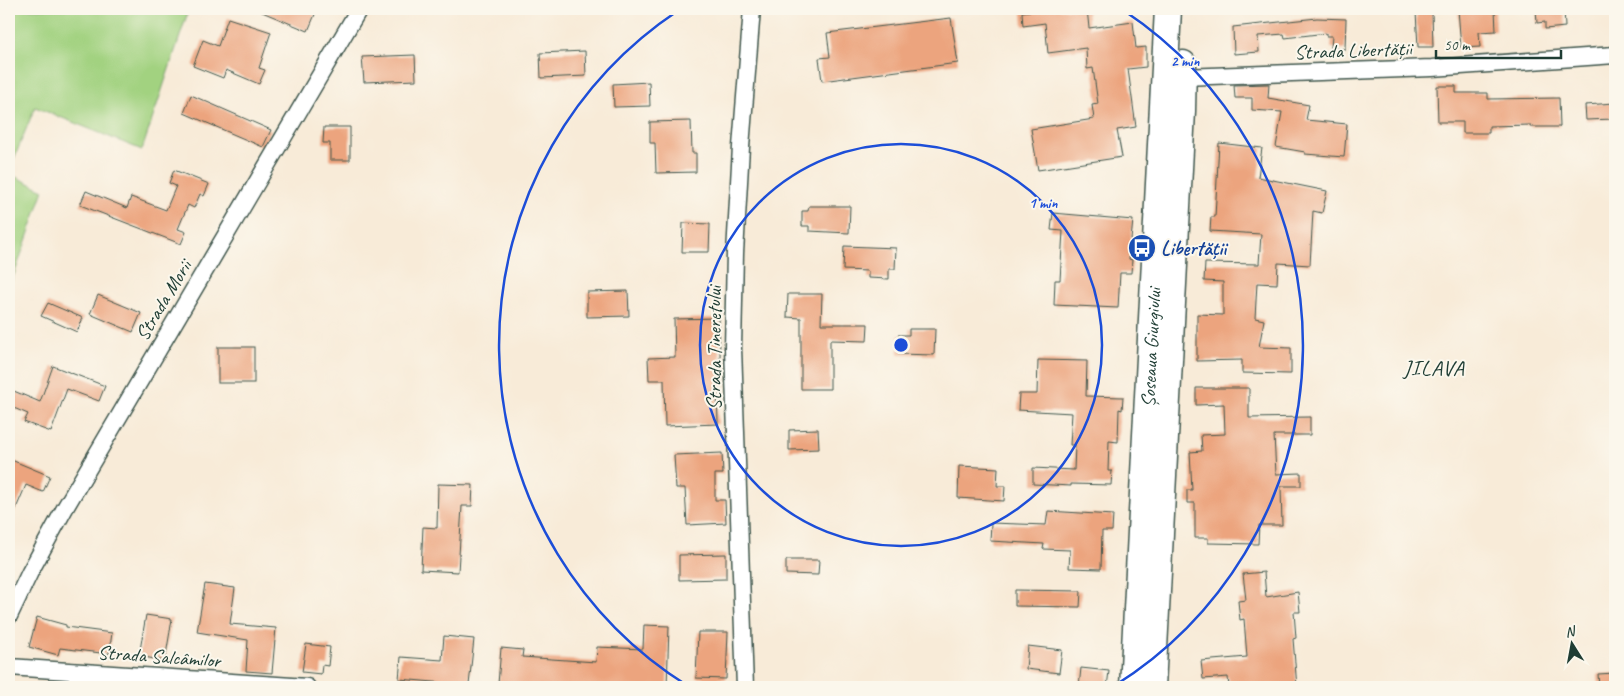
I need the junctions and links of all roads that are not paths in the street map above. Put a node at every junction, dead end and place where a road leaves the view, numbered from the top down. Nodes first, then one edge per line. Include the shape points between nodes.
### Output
1 (359, 9) edge
2 (752, 9) edge
3 (1168, 9) edge
4 (1186, 9) edge
5 (1615, 55) edge
6 (1182, 77) junction
7 (9, 616) edge
8 (9, 666) edge
9 (307, 687) edge
10 (745, 687) edge
11 (1133, 687) edge
12 (1152, 687) edge

1 - 7 street, Strada Morii via 70,499
2 - 10 street, Strada Tineretului via 735,253 733,348
3 - 11 highway, Șoseaua Giurgiului
4 - 6 highway, Șoseaua Giurgiului
5 - 6 street, Strada Libertății via 1432,68
6 - 12 highway, Șoseaua Giurgiului
8 - 9 street, Strada Salcâmilor

